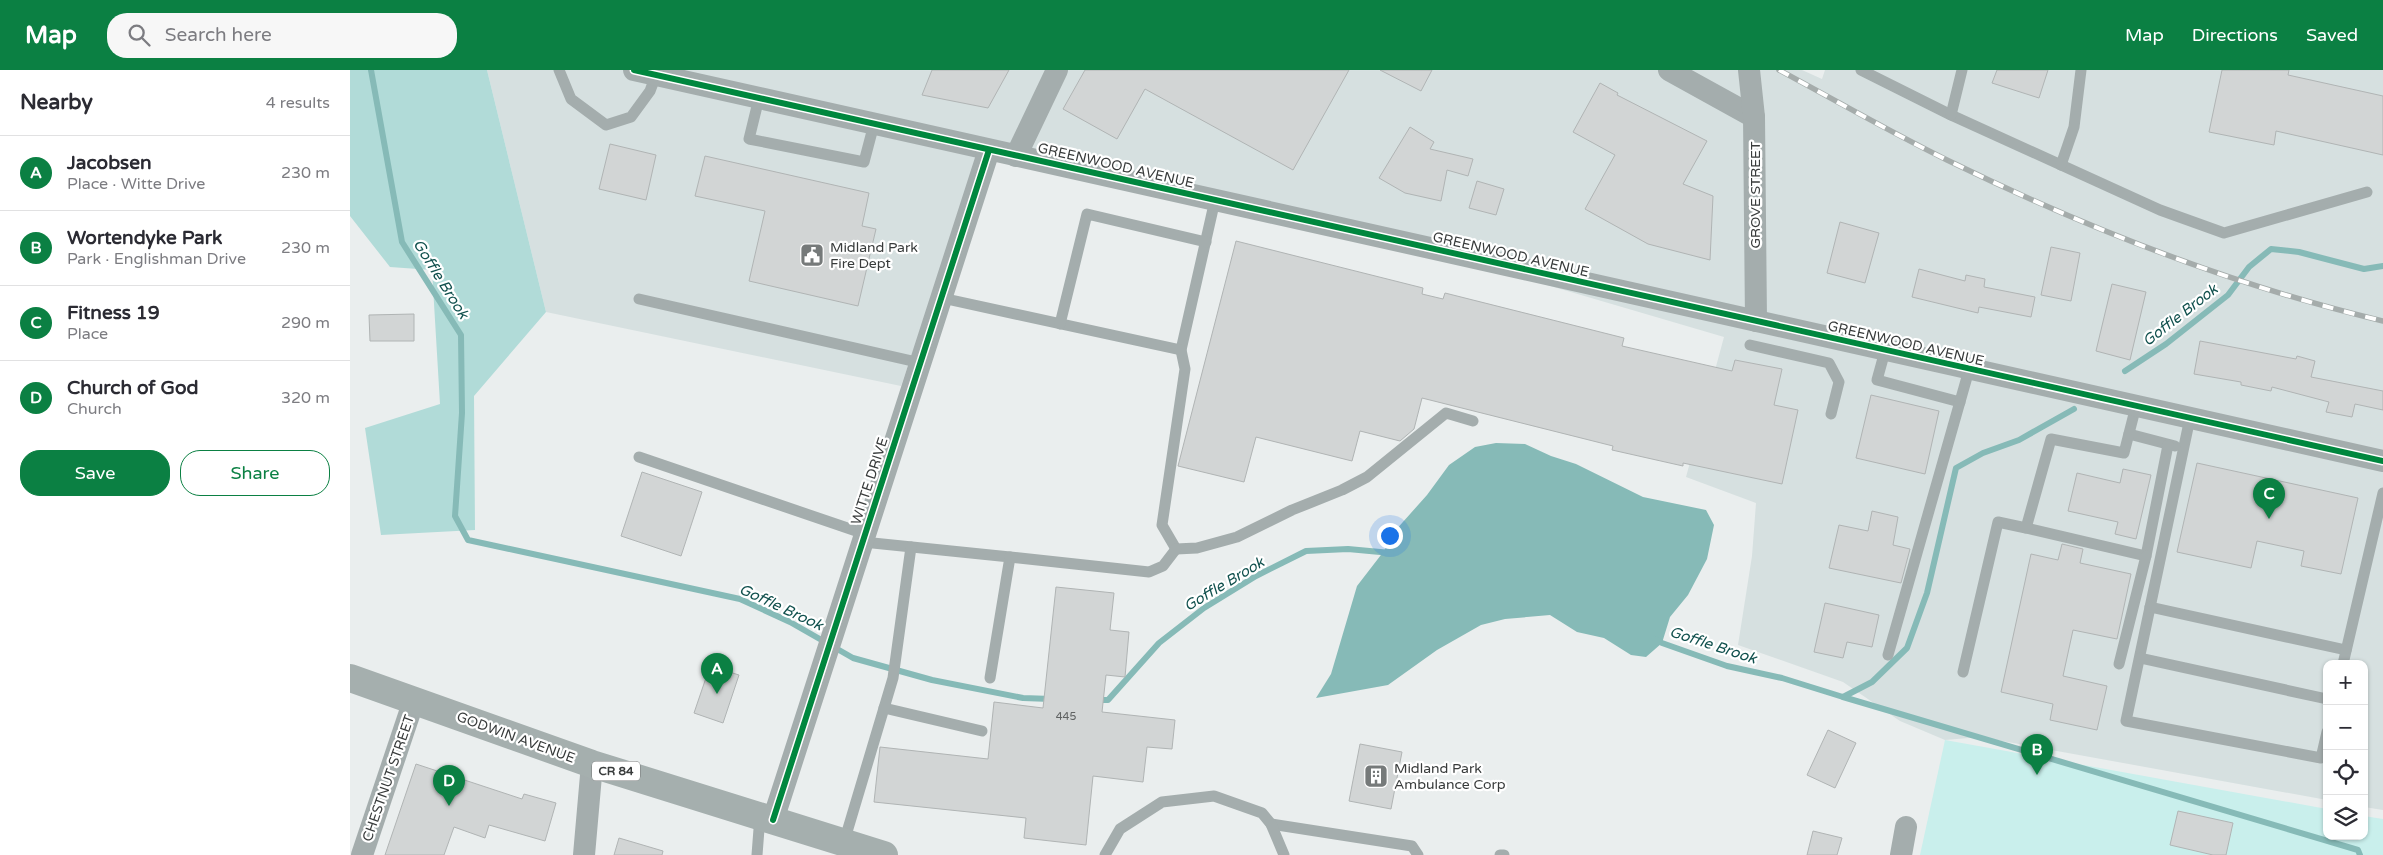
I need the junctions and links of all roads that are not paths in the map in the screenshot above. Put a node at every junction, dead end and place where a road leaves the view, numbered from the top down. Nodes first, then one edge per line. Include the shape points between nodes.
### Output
1 (559, 70) edge
2 (634, 70) edge
3 (1057, 70) edge
4 (1669, 70) edge
5 (1749, 70) edge
6 (1861, 70) edge
7 (1962, 70) edge
8 (2081, 70) edge
9 (656, 75) junction
10 (759, 98) junction
11 (1951, 115) junction
12 (1754, 117) junction
13 (874, 124) junction
14 (990, 150) junction
15 (1016, 156) junction
16 (2061, 165) junction
17 (2366, 192) dead end
18 (1215, 200) junction
19 (1206, 242) junction
20 (942, 298) junction
21 (638, 299) dead end
22 (1756, 321) junction
23 (1060, 324) junction
24 (1790, 342) junction
25 (1750, 345) dead end
26 (1181, 350) junction
27 (1885, 351) junction
28 (921, 363) junction
29 (1969, 370) junction
30 (1960, 402) junction
31 (2136, 406) junction
32 (1831, 414) dead end
33 (2190, 418) junction
34 (1473, 420) dead end
35 (2129, 434) junction
36 (2168, 445) junction
37 (2184, 448) junction
38 (639, 458) dead end
39 (2383, 461) edge
40 (2383, 493) edge
41 (2026, 528) junction
42 (864, 538) junction
43 (911, 547) junction
44 (1176, 549) junction
45 (2146, 556) junction
46 (1010, 557) junction
47 (2150, 607) junction
48 (2346, 650) junction
49 (1888, 655) dead end
50 (2140, 658) junction
51 (2344, 660) edge
52 (2118, 664) dead end
53 (1963, 672) dead end
54 (350, 678) edge
55 (990, 678) dead end
56 (2323, 699) edge
57 (414, 700) junction
58 (884, 708) junction
59 (982, 731) dead end
60 (2323, 749) edge
61 (592, 764) junction
62 (767, 818) junction
63 (1271, 824) junction
64 (1906, 827) dead end
65 (844, 842) junction
66 (881, 854) edge
67 (362, 855) edge
68 (584, 855) edge
69 (757, 855) edge
70 (1105, 855) edge
71 (1284, 855) edge
72 (1418, 855) edge
73 (1901, 855) edge

1 - 9 lane via 571,99 606,125 631,118 650,91
2 - 9 street, GREENWOOD AVENUE
3 - 15 street
4 - 12 street
5 - 12 street, GROVE STREET
6 - 11 lane
7 - 11 lane
8 - 16 lane via 2074,127
9 - 10 street, GREENWOOD AVENUE
10 - 13 street, GREENWOOD AVENUE
10 - 13 lane via 749,139 864,162
11 - 16 lane
12 - 22 street, GROVE STREET
13 - 14 street, GREENWOOD AVENUE
14 - 15 street, GREENWOOD AVENUE
14 - 20 street, WITTE DRIVE
15 - 18 street, GREENWOOD AVENUE
16 - 17 lane via 2160,210 2224,233
18 - 19 lane
18 - 22 street, GREENWOOD AVENUE
19 - 23 lane via 1087,214
19 - 26 lane
20 - 23 lane
20 - 28 street, WITTE DRIVE
21 - 28 lane
22 - 24 street, GREENWOOD AVENUE
23 - 26 lane
24 - 25 lane
24 - 27 street, GREENWOOD AVENUE
24 - 32 lane via 1829,363 1839,382
26 - 44 lane via 1185,369 1162,525
27 - 29 street, GREENWOOD AVENUE
27 - 30 lane via 1877,380
28 - 42 street, WITTE DRIVE
29 - 30 lane
29 - 31 street, GREENWOOD AVENUE
30 - 49 lane
31 - 33 street, GREENWOOD AVENUE
31 - 35 lane
33 - 37 lane
33 - 39 street, GREENWOOD AVENUE
34 - 44 lane via 1446,413 1367,477 1342,490 1237,537 1198,548
35 - 36 lane
35 - 41 lane via 2124,453 2051,439
36 - 37 lane
36 - 45 lane
37 - 47 lane
38 - 42 lane
40 - 48 lane
41 - 45 lane
41 - 53 lane via 1998,522
42 - 43 lane
42 - 62 street, WITTE DRIVE
43 - 46 lane
43 - 58 lane via 894,678
44 - 46 lane via 1163,566 1149,572
45 - 52 lane
46 - 55 lane
47 - 48 lane
47 - 50 lane
48 - 51 lane
50 - 56 lane
50 - 60 lane via 2126,721 2321,758
54 - 57 main road, GODWIN AVENUE / CR 84
57 - 61 main road, GODWIN AVENUE / CR 84
57 - 67 street, CHESTNUT STREET
58 - 59 lane
58 - 65 lane
61 - 62 main road, GODWIN AVENUE / CR 84
61 - 68 street
62 - 65 main road, GODWIN AVENUE / CR 84
62 - 69 lane
63 - 70 lane via 1262,813 1214,796 1162,802 1120,829
63 - 71 lane
63 - 72 lane via 1412,846
64 - 73 street
65 - 66 main road, GODWIN AVENUE / CR 84

